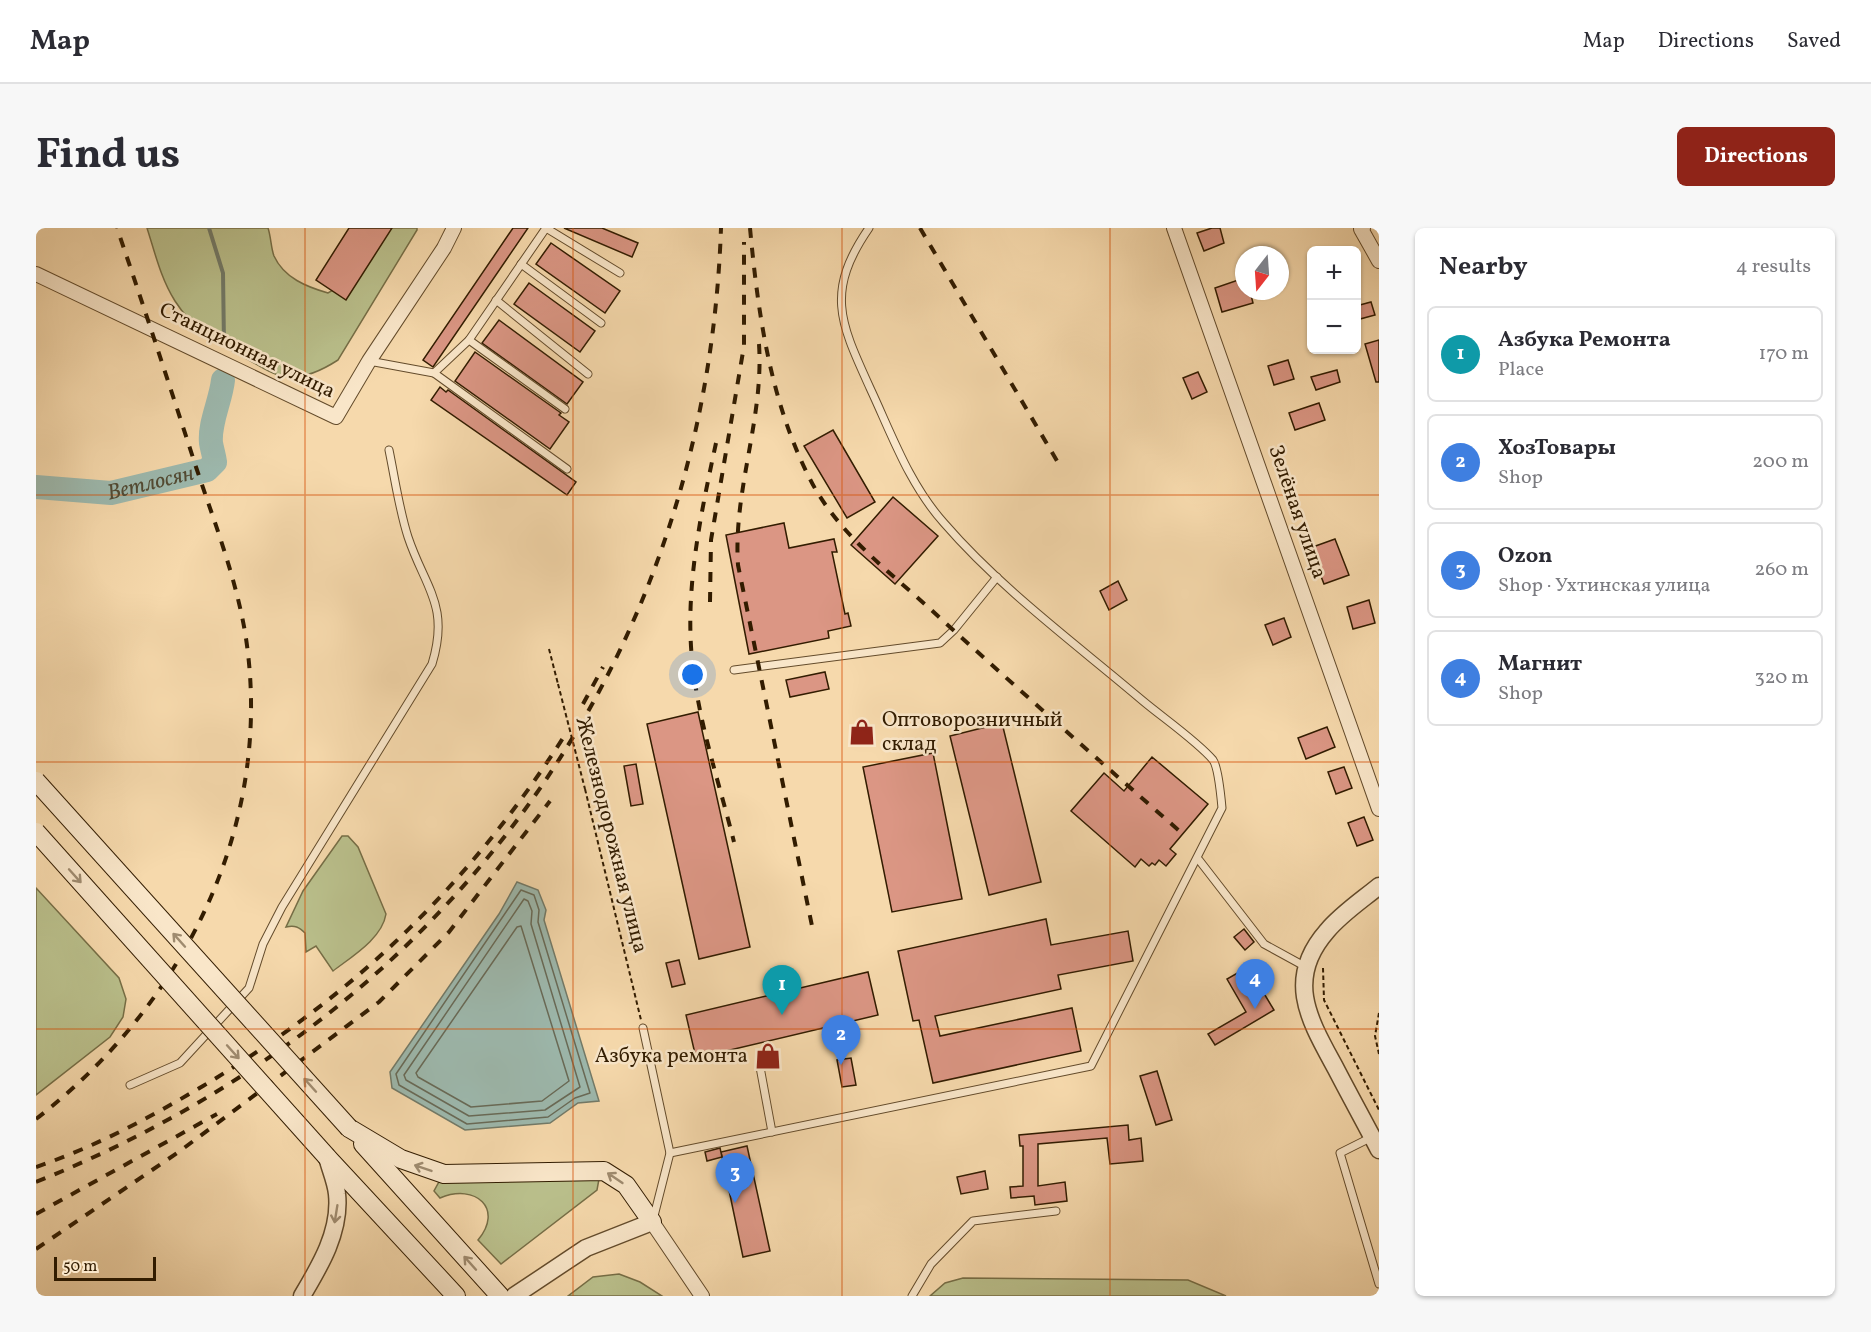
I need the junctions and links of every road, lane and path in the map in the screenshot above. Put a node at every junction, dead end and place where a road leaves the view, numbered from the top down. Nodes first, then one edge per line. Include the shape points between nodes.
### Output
1 (454, 228) edge
2 (546, 228) edge
3 (869, 228) edge
4 (1174, 228) edge
5 (1363, 228) edge
6 (1379, 261) edge
7 (521, 264) junction
8 (620, 273) dead end
9 (36, 274) edge
10 (496, 300) junction
11 (601, 323) dead end
12 (469, 340) junction
13 (369, 361) junction
14 (434, 373) junction
15 (588, 374) dead end
16 (565, 409) dead end
17 (390, 450) dead end
18 (567, 469) dead end
19 (997, 577) junction
20 (549, 649) dead end
21 (734, 670) dead end
22 (36, 781) edge
23 (1379, 809) edge
24 (36, 832) edge
25 (1198, 860) junction
26 (1379, 886) edge
27 (1323, 961) dead end
28 (1306, 968) junction
29 (1379, 1013) edge
30 (643, 1028) joint
31 (1379, 1054) edge
32 (760, 1068) dead end
33 (130, 1085) dead end
34 (1379, 1110) edge
35 (349, 1128) junction
36 (772, 1132) junction
37 (1376, 1144) edge
38 (670, 1153) junction
39 (327, 1157) junction
40 (1056, 1212) dead end
41 (652, 1222) junction
42 (1379, 1284) edge
43 (302, 1296) edge
44 (456, 1296) edge
45 (500, 1296) edge
46 (514, 1296) edge
47 (702, 1296) edge
48 (912, 1296) edge

1 - 13 street, Станционная улица
2 - 7 lane
2 - 8 lane
3 - 19 lane via 849,259 844,276 841,299 850,339 911,479 944,523
4 - 23 street, Зелёная улица
5 - 6 street
7 - 10 lane
7 - 11 lane
9 - 13 street, Станционная улица via 336,417
10 - 12 lane
10 - 15 lane
12 - 14 lane
12 - 16 lane
13 - 14 lane
14 - 18 lane
17 - 33 lane via 408,537 438,610 438,646 432,664 282,907 263,944 249,988 180,1063
19 - 21 lane via 940,643
19 - 25 lane via 1214,761 1222,808
20 - 30 path, Железнодорожная улица, bridge
35 -> 22 main road, bridge
24 -> 39 main road, bridge
25 - 28 lane via 1264,944
25 - 36 lane via 1091,1066
26 - 28 street via 1326,931
27 - 34 path via 1324,1000
28 - 37 street via 1308,1018
29 - 31 path via 1375,1036
30 - 38 lane
32 - 36 lane
41 -> 35 main road via 626,1185 604,1171 444,1174 401,1159
45 -> 35 main road
36 - 38 lane
37 - 42 lane via 1340,1153
38 - 41 lane
39 -> 43 street via 337,1192 335,1221 321,1264
39 - 44 main road
40 - 48 lane via 973,1221 931,1264
41 - 46 street via 586,1248
41 - 47 street

